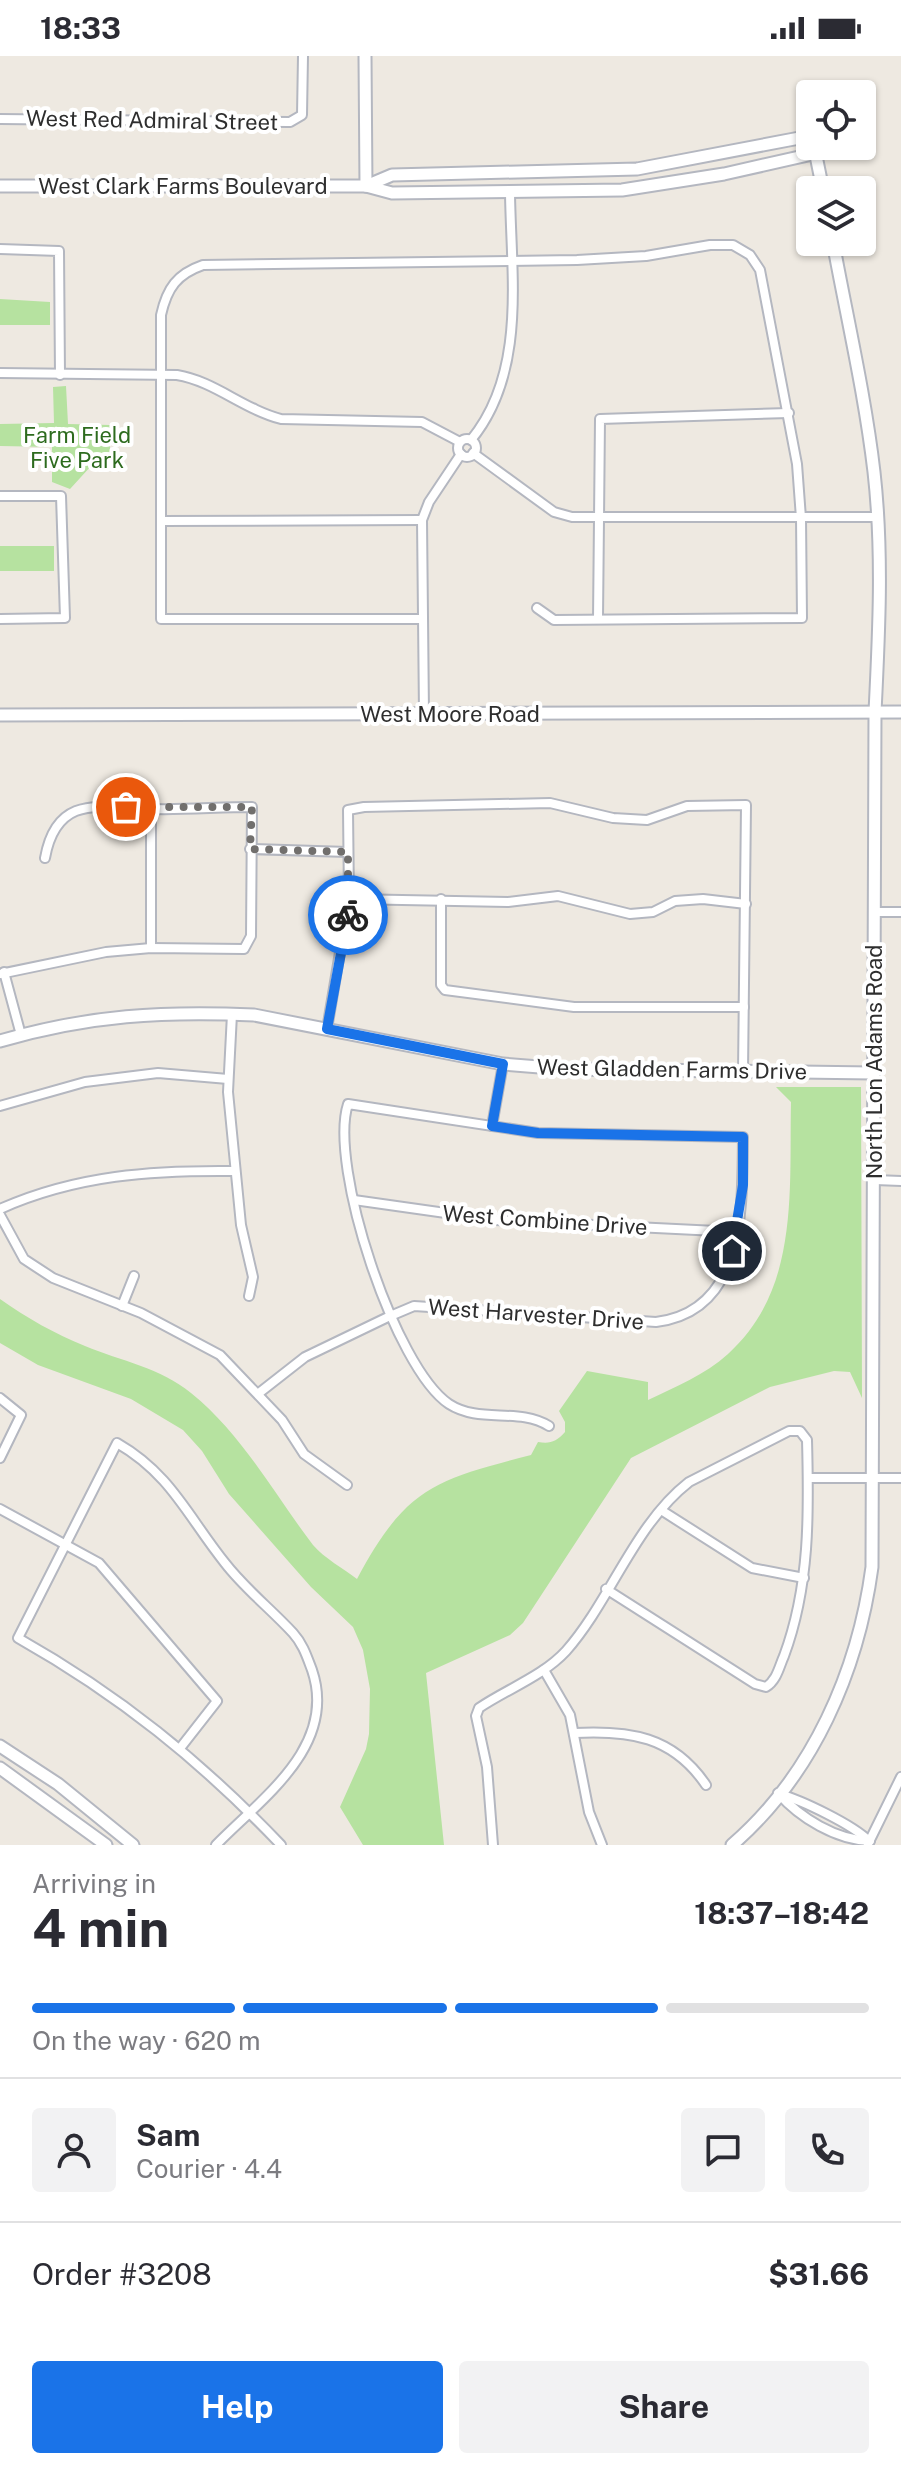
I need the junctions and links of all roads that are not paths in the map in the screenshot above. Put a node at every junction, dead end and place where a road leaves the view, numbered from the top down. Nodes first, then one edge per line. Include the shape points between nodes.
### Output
1 (303, 56) edge
2 (365, 56) edge
3 (0, 119) edge
4 (796, 139) edge
5 (796, 155) edge
6 (0, 186) edge
7 (366, 186) junction
8 (510, 193) junction
9 (0, 249) edge
10 (836, 256) edge
11 (511, 260) junction
12 (0, 373) edge
13 (60, 375) junction
14 (161, 375) junction
15 (789, 413) junction
16 (471, 440) junction
17 (460, 442) junction
18 (473, 453) junction
19 (461, 454) junction
20 (0, 496) edge
21 (877, 517) junction
22 (599, 518) junction
23 (801, 518) junction
24 (422, 520) junction
25 (161, 521) junction
26 (537, 608) dead end
27 (0, 619) edge
28 (423, 619) junction
29 (598, 619) junction
30 (875, 712) junction
31 (901, 712) edge
32 (424, 714) junction
33 (0, 715) edge
34 (151, 809) junction
35 (250, 849) junction
36 (348, 852) junction
37 (45, 858) dead end
38 (349, 899) junction
39 (441, 899) junction
40 (746, 904) junction
41 (874, 912) junction
42 (901, 912) edge
43 (151, 948) junction
44 (2, 973) edge
45 (744, 1007) junction
46 (232, 1014) junction
47 (327, 1029) junction
48 (21, 1035) junction
49 (0, 1041) edge
50 (503, 1064) junction
51 (743, 1072) junction
52 (873, 1073) junction
53 (228, 1079) junction
54 (0, 1106) edge
55 (492, 1126) junction
56 (235, 1171) junction
57 (875, 1180) junction
58 (901, 1181) edge
59 (354, 1200) junction
60 (0, 1212) edge
61 (737, 1232) junction
62 (134, 1276) dead end
63 (249, 1296) dead end
64 (122, 1306) junction
65 (388, 1317) junction
66 (259, 1393) junction
67 (0, 1398) edge
68 (549, 1426) dead end
69 (0, 1458) edge
70 (808, 1478) junction
71 (874, 1478) junction
72 (901, 1478) edge
73 (347, 1485) dead end
74 (0, 1509) edge
75 (661, 1510) junction
76 (66, 1542) junction
77 (804, 1578) junction
78 (606, 1589) junction
79 (544, 1670) junction
80 (574, 1733) junction
81 (0, 1746) edge
82 (181, 1747) junction
83 (0, 1768) edge
84 (901, 1777) edge
85 (706, 1785) dead end
86 (899, 1788) edge
87 (778, 1793) junction
88 (249, 1811) junction
89 (869, 1843) edge
90 (106, 1845) edge
91 (133, 1845) edge
92 (216, 1845) edge
93 (281, 1845) edge
94 (493, 1845) edge
95 (602, 1845) edge
96 (732, 1845) edge

1 - 3 street, West Red Admiral Street via 302,115 290,122
2 - 7 street
4 - 7 street, West Clark Farms Boulevard via 637,169 392,175
5 - 8 street, West Clark Farms Boulevard via 724,174 622,190
6 - 7 street, West Clark Farms Boulevard
7 - 8 street, West Clark Farms Boulevard via 392,193
8 - 11 street
9 - 13 street via 59,251
10 - 21 street, North Lon Adams Road via 866,417
11 - 14 street via 203,265 186,271 165,296
11 - 15 street via 646,256 733,245 750,255 760,270
11 - 16 street via 509,358 502,390
12 - 13 street
13 - 14 street
14 - 17 street via 193,377 258,413 281,419 422,422
14 - 25 street
15 - 22 street via 600,419
15 - 23 street
16 - 17 street
16 - 18 street
17 - 19 street
18 - 19 street
18 - 22 street via 554,512
19 - 24 street
20 - 27 street via 61,496 65,618
21 - 23 street
21 - 30 street, North Lon Adams Road
22 - 23 street
22 - 29 street
23 - 29 street via 802,618
24 - 25 street
24 - 28 street
25 - 28 street via 161,619
26 - 29 street via 554,620
28 - 32 street
30 - 31 street, West Moore Road
30 - 32 street, West Moore Road
30 - 41 street, North Lon Adams Road
32 - 33 street, West Moore Road
34 - 35 street via 252,807
34 - 37 street via 100,804 75,811 49,835
34 - 43 street
35 - 36 street
35 - 43 street via 251,936 244,949
36 - 38 street
36 - 40 street via 348,810 364,807 550,803 647,820 687,806 746,805
38 - 39 street
38 - 47 street
39 - 40 street via 508,902 558,896 630,914 653,912 675,901
39 - 45 street via 445,990 574,1007
40 - 45 street
41 - 42 street
41 - 52 street, North Lon Adams Road
43 - 44 street
44 - 48 street
45 - 51 street
46 - 47 street, West Gladden Farms Drive
46 - 48 street, West Gladden Farms Drive via 109,1016
46 - 53 street
47 - 50 street, West Gladden Farms Drive
48 - 49 street, West Gladden Farms Drive
50 - 51 street, West Gladden Farms Drive
50 - 55 street
51 - 52 street, West Gladden Farms Drive
52 - 57 street, North Lon Adams Road
53 - 54 street via 158,1073 85,1082
53 - 56 street
55 - 59 street via 348,1104 344,1142
55 - 61 street, West Harvester Drive via 538,1133 743,1137
56 - 60 street via 163,1170 89,1179
56 - 63 street via 253,1277
57 - 58 street
57 - 71 street, North Lon Adams Road
59 - 61 street, West Combine Drive via 495,1220
59 - 65 street
60 - 64 street via 24,1259 53,1278
61 - 65 street, West Harvester Drive via 723,1283 695,1312 680,1319 565,1318 435,1305 414,1306
62 - 64 street
64 - 66 street via 220,1355
65 - 66 street, West Harvester Drive via 305,1357
65 - 68 street via 428,1386 450,1405 476,1415 533,1416
66 - 73 street via 304,1454
67 - 69 street via 21,1415
70 - 71 street
70 - 75 street via 807,1440 800,1431 789,1431 689,1482
70 - 77 street
71 - 72 street
71 - 87 street, North Lon Adams Road via 872,1567 852,1660 814,1744
74 - 76 street
75 - 77 street via 752,1568
75 - 78 street
76 - 82 street via 99,1563 217,1701
76 - 82 street via 18,1638 82,1675
76 - 88 street via 117,1443 168,1482 239,1581 293,1634 310,1665 318,1706 306,1749
77 - 78 street via 792,1634 774,1682 766,1687
78 - 79 street via 566,1650
79 - 80 street via 570,1715
79 - 94 street via 479,1708 476,1716 487,1767
80 - 85 street via 622,1732 648,1738 690,1761
80 - 95 street via 589,1812
81 - 91 street via 58,1784
82 - 88 street
83 - 90 street
84 - 86 street
86 - 89 street
87 - 89 street via 859,1831
87 - 96 street, North Lon Adams Road
88 - 92 street
88 - 93 street

